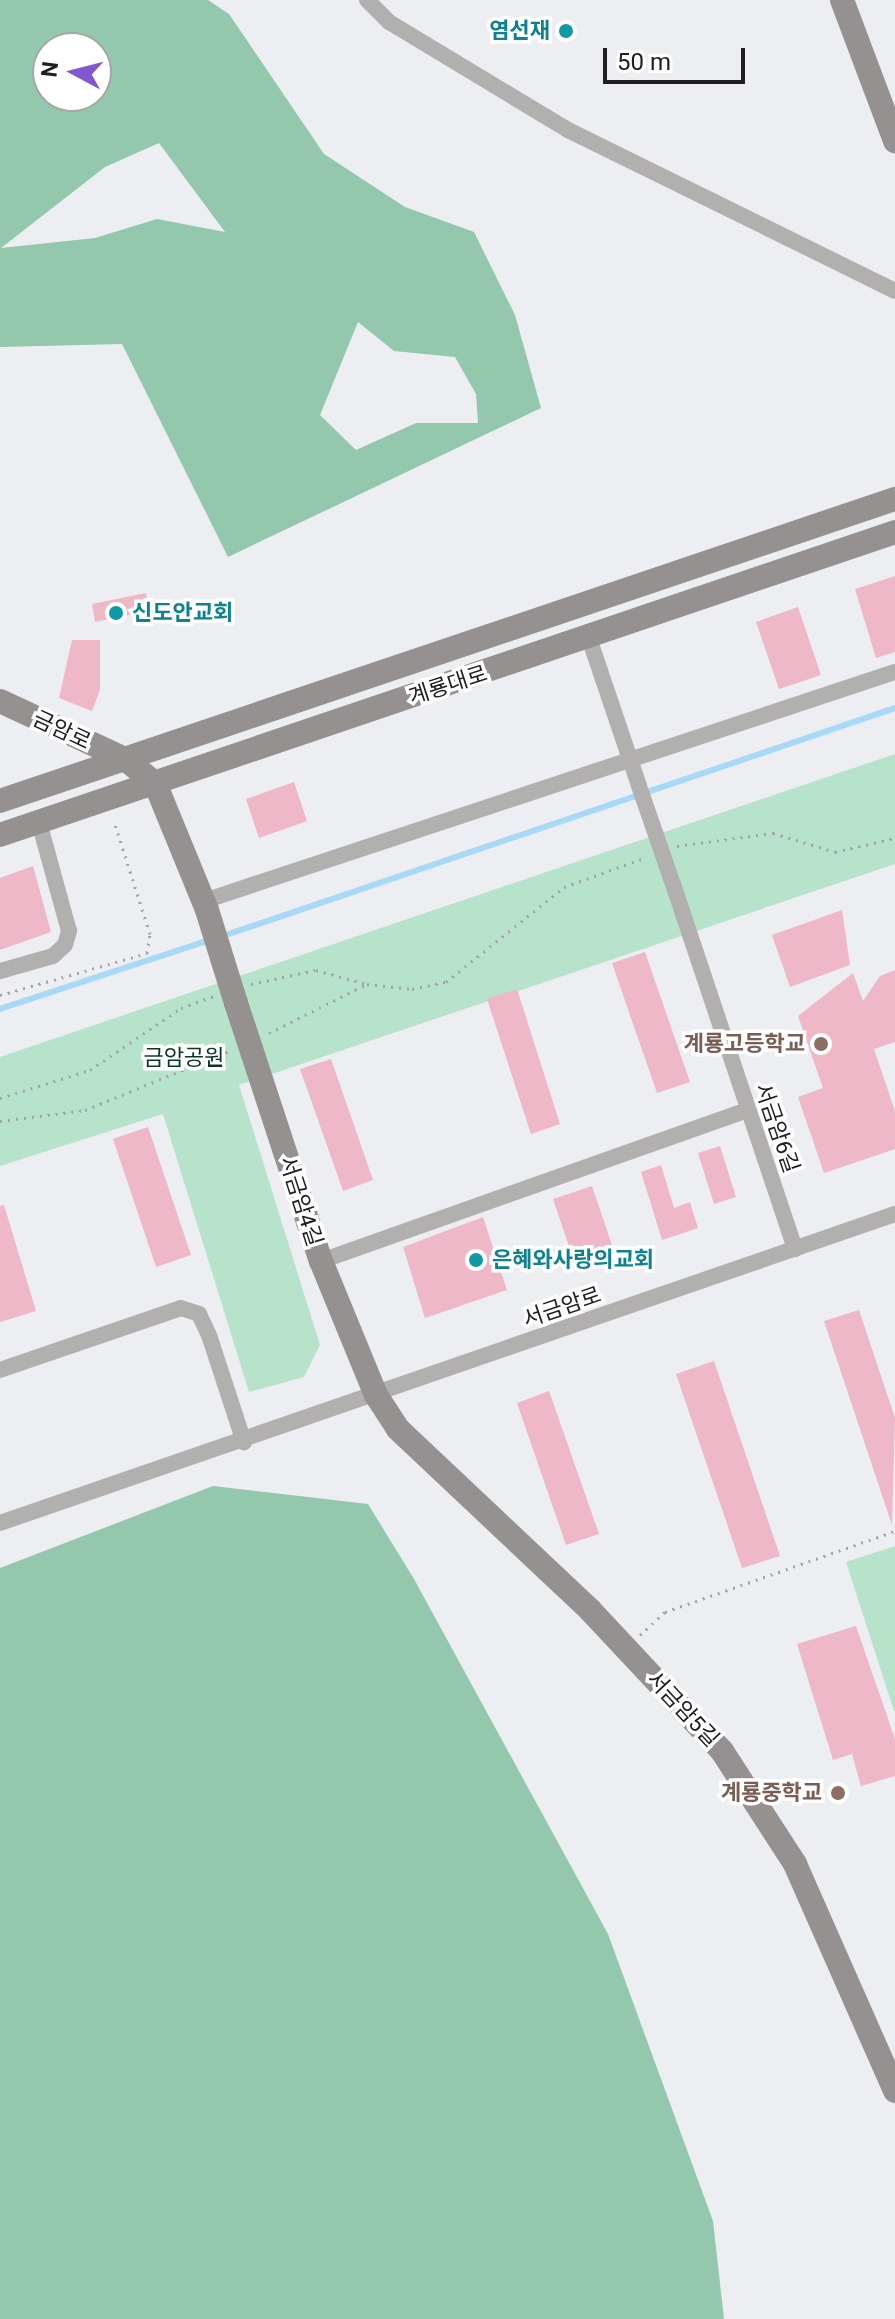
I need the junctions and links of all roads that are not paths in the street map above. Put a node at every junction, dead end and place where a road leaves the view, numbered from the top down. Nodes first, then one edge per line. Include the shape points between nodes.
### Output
1 (367, 0) edge
2 (842, 0) edge
3 (895, 141) edge
4 (895, 291) edge
5 (895, 499) edge
6 (895, 532) edge
7 (589, 638) junction
8 (895, 672) edge
9 (0, 701) edge
10 (125, 759) junction
11 (630, 761) junction
12 (155, 783) junction
13 (0, 801) edge
14 (39, 822) junction
15 (0, 835) edge
16 (205, 905) junction
17 (0, 971) edge
18 (747, 1110) junction
19 (895, 1214) edge
20 (795, 1249) junction
21 (321, 1261) junction
22 (0, 1370) edge
23 (376, 1395) junction
24 (244, 1442) junction
25 (0, 1523) edge
26 (895, 2091) edge

1 - 4 street via 389,22 568,130
2 - 3 main road
5 - 10 main road, 계룡대로
6 - 7 main road, 계룡대로
7 - 11 street
7 - 12 main road, 계룡대로
8 - 11 street
9 - 10 main road, 금암로
10 - 12 main road
10 - 13 main road, 계룡대로
11 - 16 street
11 - 18 street, 서금암6길, bridge
12 - 14 main road, 계룡대로
12 - 16 main road
14 - 15 main road, 계룡대로
14 - 17 street via 69,931 65,945 53,956
16 - 21 main road, 서금암4길, bridge
18 - 20 street, 서금암6길
18 - 21 street
19 - 20 street, 서금암로
20 - 23 street, 서금암로
21 - 23 main road, 서금암4길
22 - 24 street via 181,1308 199,1314 209,1335
23 - 24 street, 서금암로
23 - 26 main road, 서금암5길 via 398,1429 626,1648 722,1751 795,1864
24 - 25 street, 서금암로

